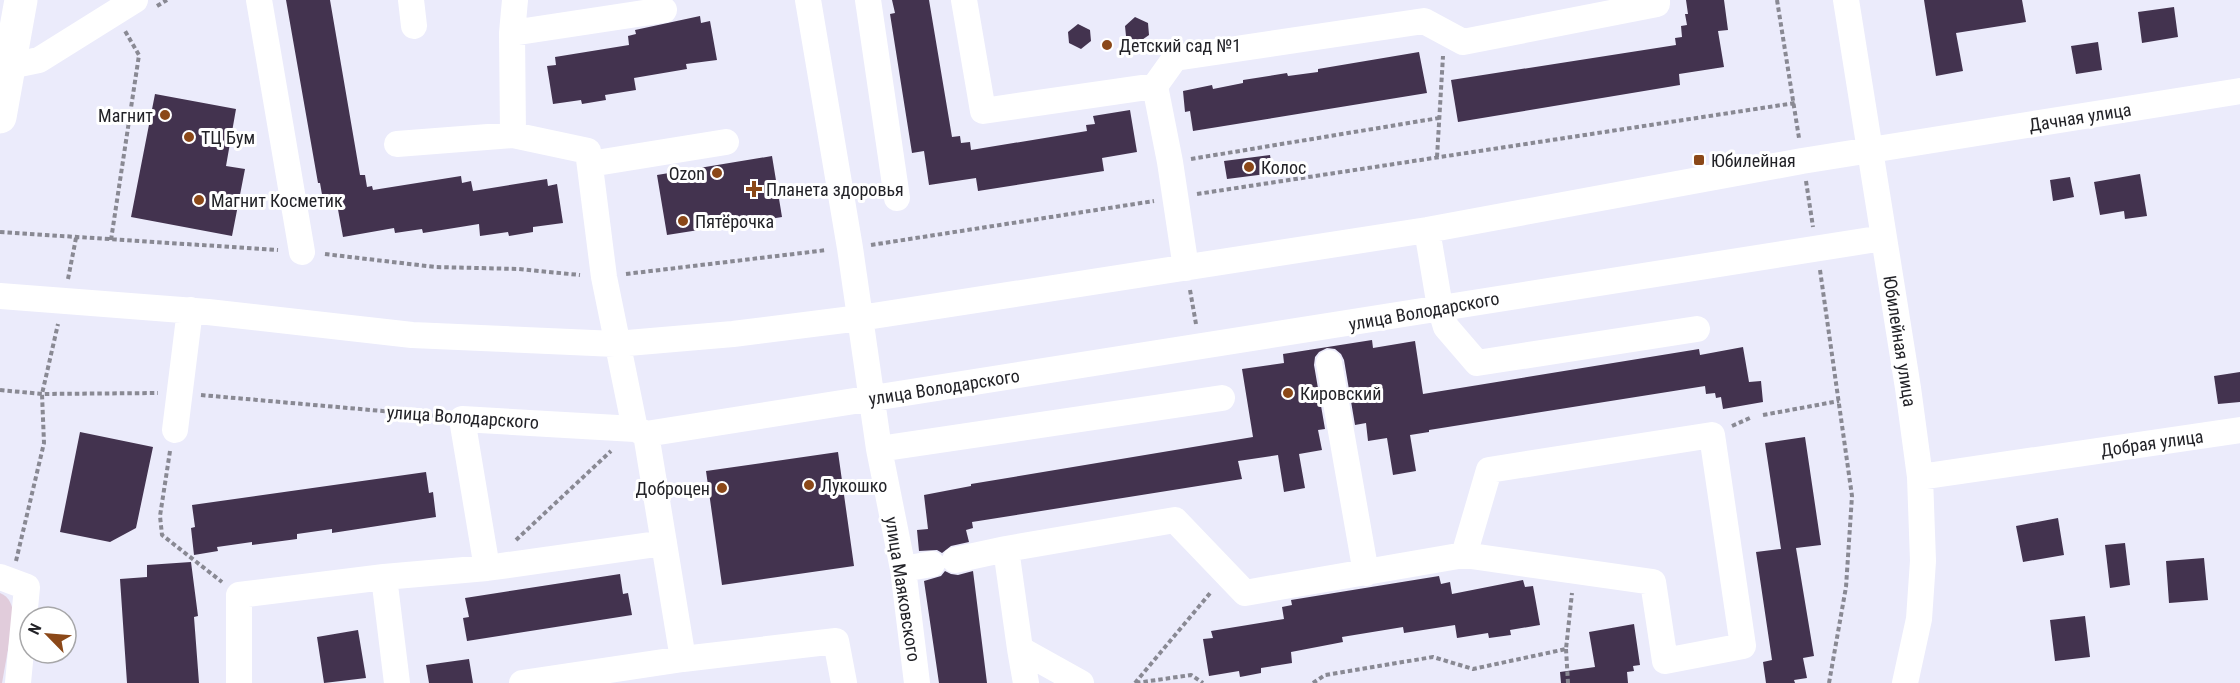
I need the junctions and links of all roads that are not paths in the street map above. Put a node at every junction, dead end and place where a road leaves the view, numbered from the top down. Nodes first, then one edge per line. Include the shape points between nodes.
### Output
1 (21, 0) edge
2 (135, 0) edge
3 (259, 0) edge
4 (411, 0) edge
5 (515, 0) edge
6 (808, 0) edge
7 (868, 0) edge
8 (964, 0) edge
9 (1657, 0) edge
10 (1846, 0) edge
11 (664, 10) dead end
12 (414, 26) dead end
13 (512, 33) junction
14 (10, 66) junction
15 (1155, 86) junction
16 (2240, 91) edge
17 (0, 117) edge
18 (513, 135) junction
19 (726, 142) dead end
20 (397, 144) dead end
21 (1870, 152) junction
22 (590, 164) junction
23 (897, 198) dead end
24 (1427, 231) junction
25 (1883, 238) junction
26 (302, 252) road end
27 (1186, 268) junction
28 (0, 296) edge
29 (1440, 307) junction
30 (190, 310) junction
31 (860, 318) junction
32 (1697, 329) dead end
33 (616, 344) junction
34 (1326, 346) junction
35 (1222, 398) dead end
36 (872, 399) junction
37 (175, 430) road end
38 (2240, 430) edge
39 (640, 431) junction
40 (879, 449) junction
41 (1920, 477) junction
42 (664, 543) junction
43 (1006, 549) junction
44 (1464, 555) junction
45 (487, 568) junction
46 (903, 569) junction
47 (1366, 573) junction
48 (384, 577) junction
49 (5, 579) edge
50 (1020, 650) junction
51 (683, 659) junction
52 (560, 681) edge
53 (18, 683) edge
54 (239, 683) edge
55 (397, 683) edge
56 (522, 683) edge
57 (844, 683) edge
58 (917, 683) edge
59 (1026, 683) edge
60 (1081, 683) edge
61 (1905, 683) edge

1 - 14 main road
2 - 14 street via 39,60
3 - 26 street
4 - 12 street
5 - 13 street
6 - 31 street, улица Маяковского
7 - 23 street
8 - 15 street via 982,111
9 - 15 street via 1658,4 1463,42 1425,21 1175,58
10 - 21 street, Юбилейная улица
11 - 13 street
13 - 18 street
14 - 17 main road
15 - 27 street
16 - 21 street, Дачная улица
18 - 20 street
18 - 22 street via 588,151
19 - 22 street
21 - 24 street via 1802,161
21 - 25 street, Юбилейная улица
22 - 33 street
24 - 27 street
24 - 29 street
25 - 29 street, улица Володарского
25 - 41 street, Юбилейная улица
27 - 31 street
28 - 30 street
29 - 32 street via 1446,327 1477,363
29 - 34 street, улица Володарского
30 - 33 street via 412,335
30 - 37 street
31 - 33 street
31 - 36 street, улица Маяковского
33 - 39 street
34 - 36 street, улица Володарского via 1200,345
34 - 47 street
35 - 40 street
36 - 39 street, улица Володарского
36 - 40 street, улица Маяковского
38 - 41 street, Добрая улица
39 - 42 street
39 - 45 street, улица Володарского via 462,418
40 - 46 street, улица Маяковского
41 - 61 street, Юбилейная улица via 1923,561 1919,619
42 - 45 street
42 - 51 street
43 - 46 street
43 - 47 street via 1175,520 1245,593
43 - 50 street
44 - 44 street via 1489,471 1712,435 1743,646 1665,661 1653,582
44 - 47 street
45 - 48 street
46 - 58 street, улица Маяковского
48 - 54 street via 239,595
48 - 55 street
49 - 53 street via 27,587
50 - 59 street
50 - 60 street
51 - 52 street
51 - 57 street via 836,641
52 - 56 street

